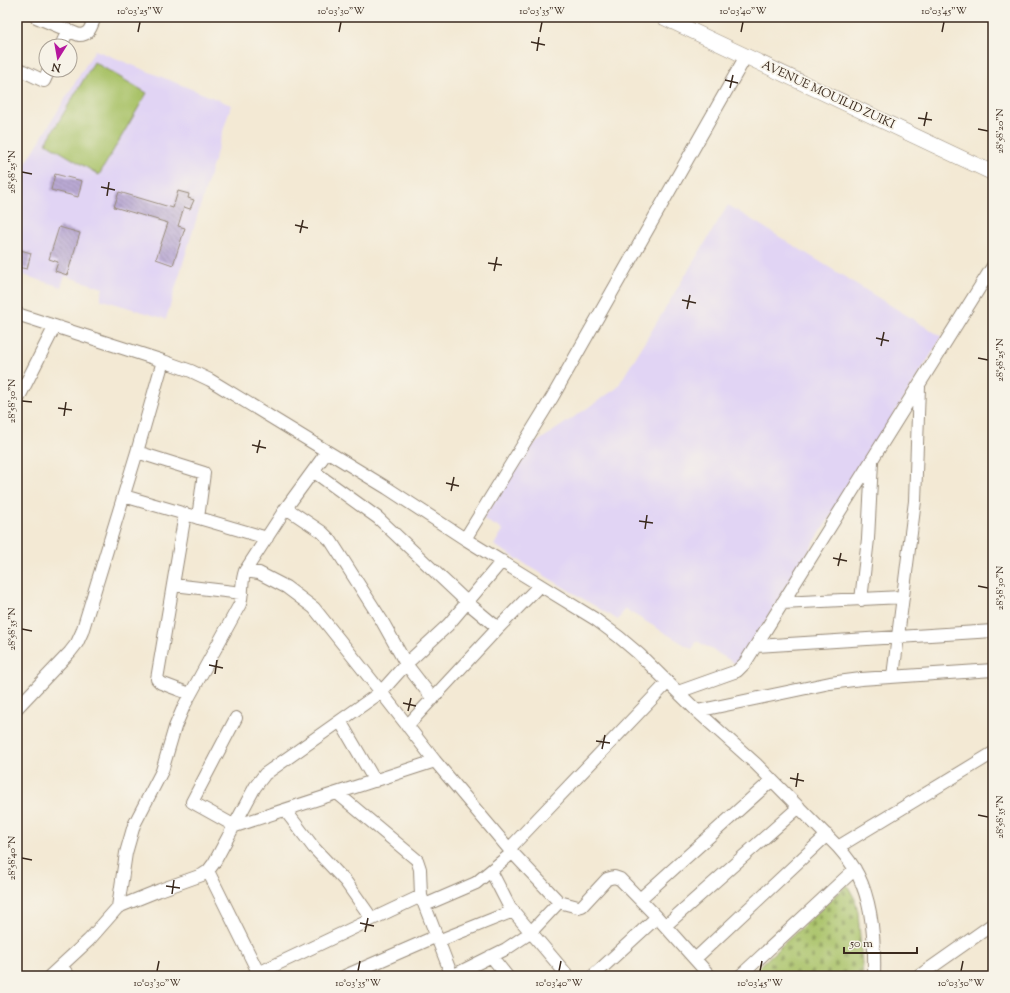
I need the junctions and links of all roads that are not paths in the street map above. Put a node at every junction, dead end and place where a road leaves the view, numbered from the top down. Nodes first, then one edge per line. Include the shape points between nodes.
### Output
1 (36, 17) edge
2 (95, 17) edge
3 (663, 17) edge
4 (68, 30) junction
5 (64, 38) edge
6 (746, 56) junction
7 (17, 68) edge
8 (45, 78) edge
9 (993, 173) edge
10 (993, 266) edge
11 (17, 314) edge
12 (55, 326) junction
13 (163, 361) junction
14 (919, 386) junction
15 (17, 401) edge
16 (137, 452) junction
17 (327, 452) junction
18 (872, 461) junction
19 (313, 471) junction
20 (124, 496) junction
21 (286, 508) junction
22 (185, 514) junction
23 (198, 518) junction
24 (267, 538) junction
25 (465, 539) junction
26 (502, 562) junction
27 (245, 570) junction
28 (174, 585) junction
29 (540, 585) junction
30 (242, 593) junction
31 (902, 597) junction
32 (861, 600) junction
33 (468, 603) junction
34 (782, 603) junction
35 (498, 628) junction
36 (993, 631) edge
37 (898, 637) junction
38 (756, 646) junction
39 (406, 664) junction
40 (993, 670) edge
41 (893, 676) junction
42 (668, 682) junction
43 (381, 692) junction
44 (678, 692) junction
45 (190, 694) junction
46 (433, 699) junction
47 (17, 708) edge
48 (697, 711) junction
49 (236, 718) dead end
50 (340, 721) junction
51 (407, 726) junction
52 (993, 753) edge
53 (435, 761) junction
54 (375, 780) junction
55 (772, 780) junction
56 (337, 793) junction
57 (799, 807) junction
58 (285, 810) junction
59 (235, 826) junction
60 (827, 835) junction
61 (838, 847) junction
62 (510, 851) junction
63 (855, 869) junction
64 (208, 871) junction
65 (490, 871) junction
66 (640, 899) junction
67 (423, 901) junction
68 (559, 902) junction
69 (118, 907) junction
70 (513, 911) junction
71 (657, 917) junction
72 (372, 919) junction
73 (993, 924) edge
74 (665, 926) junction
75 (530, 933) junction
76 (438, 938) junction
77 (491, 956) junction
78 (695, 959) junction
79 (61, 966) junction
80 (257, 975) edge
81 (50, 976) edge
82 (69, 976) edge
83 (345, 976) edge
84 (452, 976) edge
85 (507, 976) edge
86 (568, 976) edge
87 (593, 976) edge
88 (710, 976) edge
89 (740, 976) edge
90 (874, 976) edge
91 (919, 976) edge

1 - 4 street
2 - 4 street via 84,35
3 - 6 main road, AVENUE MOUILID ZUIKI
4 - 5 street
6 - 9 main road, AVENUE MOUILID ZUIKI
6 - 25 street via 553,396
7 - 8 street via 44,81
10 - 14 street
11 - 12 street
12 - 13 street
12 - 15 street
13 - 16 street
13 - 17 street via 210,380
14 - 18 street
14 - 31 street via 915,501
16 - 20 street
16 - 23 street via 204,473
17 - 19 street
17 - 25 street
18 - 32 street via 868,539
18 - 34 street
19 - 21 street
19 - 33 street via 378,518
20 - 22 street
20 - 47 street via 77,643
21 - 24 street
21 - 39 street via 322,532 330,542 382,621
22 - 23 street
22 - 28 street
23 - 24 street
24 - 27 street
25 - 26 street
26 - 29 street
26 - 33 street
27 - 30 street
27 - 43 street via 259,573 286,587 314,608
28 - 30 street
28 - 45 street via 157,679
29 - 35 street
29 - 42 street via 620,637
30 - 45 street via 240,604
31 - 32 street
31 - 37 street
32 - 34 street
33 - 35 street
33 - 39 street
34 - 38 street
35 - 46 street
36 - 37 street
37 - 38 street
37 - 41 street
38 - 44 street via 737,671
39 - 43 street
39 - 46 street
40 - 41 street
41 - 48 street via 830,683
42 - 44 street
42 - 62 street
43 - 50 street
43 - 51 street
44 - 48 street
45 - 69 street via 175,727 162,770 134,825 126,853
46 - 51 street
48 - 55 street
49 - 59 street via 192,802
50 - 54 street
50 - 59 street via 265,774 255,787
51 - 53 street
52 - 61 street
53 - 54 street
53 - 62 street
54 - 56 street
55 - 57 street
55 - 66 street
56 - 58 street
56 - 67 street via 417,860
57 - 60 street
57 - 74 street
58 - 59 street
58 - 72 street via 314,848 346,882
59 - 64 street
60 - 61 street
60 - 78 street
61 - 63 street
62 - 65 street
62 - 68 street
63 - 89 street
63 - 90 street via 869,909 874,944
64 - 69 street
64 - 80 street
65 - 67 street via 476,883
65 - 70 street
66 - 68 street via 620,879 614,877 607,879 582,906
66 - 71 street
67 - 72 street
67 - 76 street
68 - 75 street
69 - 79 street via 100,929
70 - 75 street
70 - 76 street
71 - 74 street
71 - 87 street
72 - 80 street
73 - 91 street
74 - 78 street
75 - 77 street
75 - 86 street
76 - 83 street
76 - 84 street
77 - 84 street
77 - 85 street
78 - 88 street
79 - 81 street
79 - 82 street

